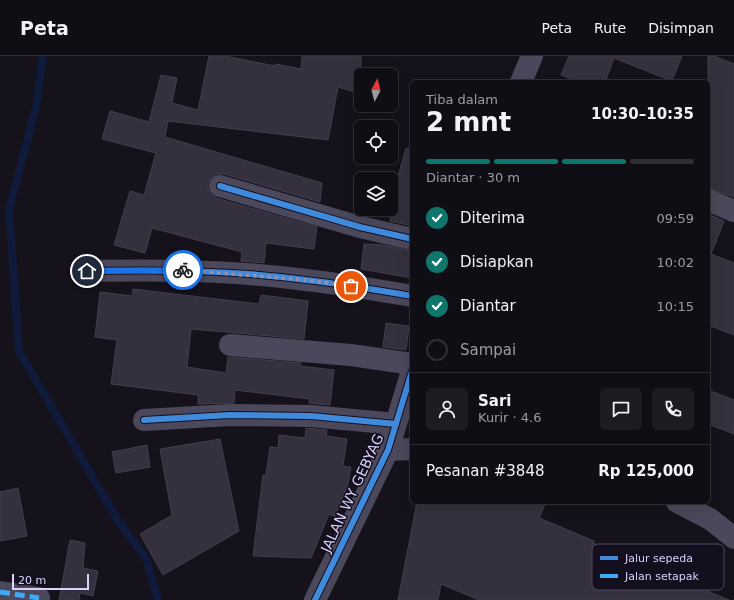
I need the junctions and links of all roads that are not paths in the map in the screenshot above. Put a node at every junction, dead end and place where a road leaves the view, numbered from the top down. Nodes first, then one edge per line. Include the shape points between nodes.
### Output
1 (532, 56) edge
2 (522, 80) edge
3 (220, 186) dead end
4 (710, 201) edge
5 (734, 211) edge
6 (410, 238) edge
7 (87, 271) dead end
8 (410, 296) edge
9 (230, 345) dead end
10 (410, 364) edge
11 (410, 380) edge
12 (403, 413) edge
13 (144, 420) dead end
14 (410, 449) edge
15 (388, 450) junction
16 (681, 504) edge
17 (734, 538) edge
18 (0, 592) edge
19 (38, 598) dead end
20 (315, 600) edge

1 - 2 street
3 - 6 street via 360,227
4 - 5 street
7 - 8 street via 209,272 306,280
9 - 10 street via 350,355
11 - 12 street, JALAN WY GEBYAG
12 - 13 street via 230,415
12 - 15 street, JALAN WY GEBYAG
14 - 15 street
15 - 20 street, JALAN WY GEBYAG
16 - 17 street via 710,519
18 - 19 street

